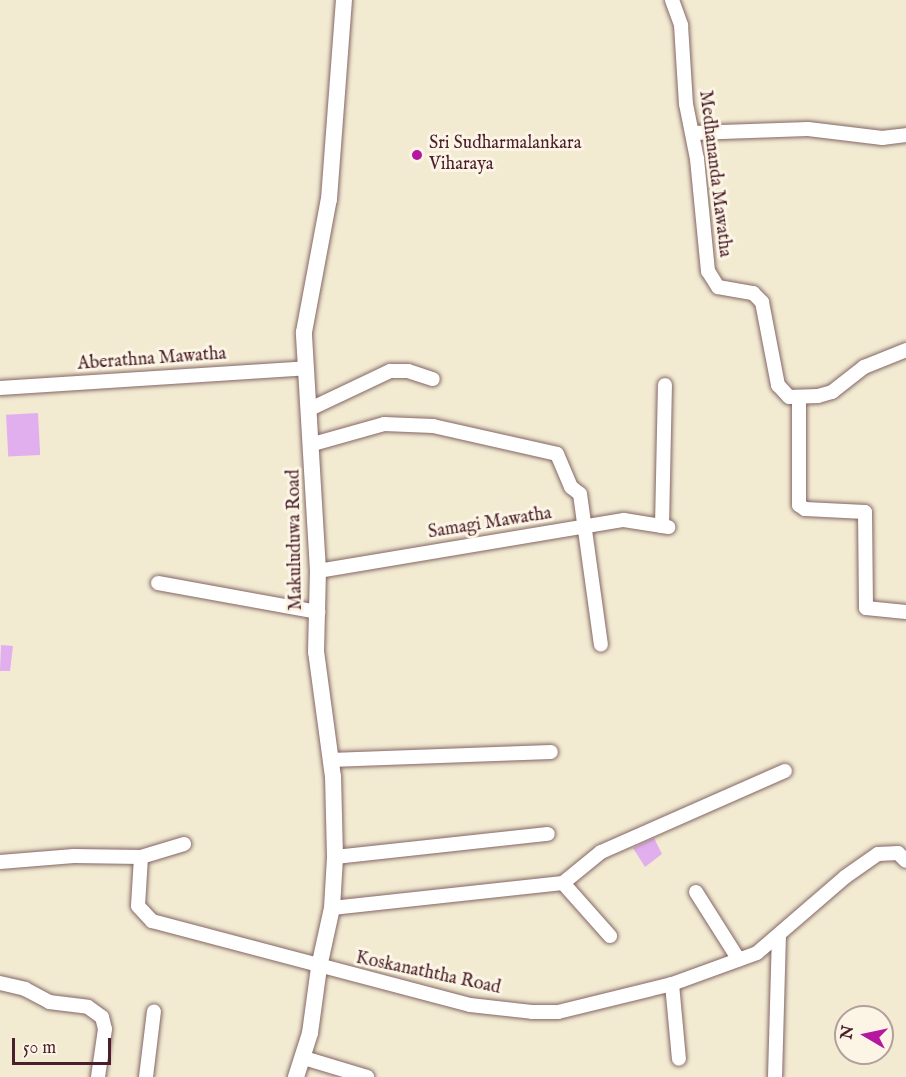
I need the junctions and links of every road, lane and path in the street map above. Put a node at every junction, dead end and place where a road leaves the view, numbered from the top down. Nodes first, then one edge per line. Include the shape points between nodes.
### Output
1 (344, 0) edge
2 (672, 0) edge
3 (693, 134) junction
4 (906, 135) edge
5 (906, 350) edge
6 (306, 368) junction
7 (433, 379) dead end
8 (665, 385) dead end
9 (0, 388) edge
10 (799, 399) junction
11 (310, 409) junction
12 (313, 444) junction
13 (586, 526) junction
14 (318, 571) junction
15 (158, 583) dead end
16 (318, 612) junction
17 (906, 612) edge
18 (600, 645) dead end
19 (551, 752) dead end
20 (330, 760) junction
21 (785, 771) dead end
22 (548, 834) dead end
23 (184, 844) dead end
24 (141, 857) junction
25 (335, 857) junction
26 (906, 861) edge
27 (0, 862) edge
28 (563, 883) junction
29 (696, 892) dead end
30 (333, 908) junction
31 (610, 936) dead end
32 (779, 936) junction
33 (739, 960) junction
34 (319, 967) junction
35 (0, 983) edge
36 (672, 984) junction
37 (154, 1011) dead end
38 (304, 1058) junction
39 (679, 1059) dead end
40 (98, 1077) edge
41 (146, 1077) edge
42 (296, 1077) edge
43 (367, 1077) edge
44 (775, 1077) edge

1 - 6 street, Makuluduwa Road via 329,199 308,300
2 - 3 street, Medhananda Mawatha via 681,25 686,104
3 - 4 street via 808,129 882,138
3 - 10 street, Medhananda Mawatha via 708,241 708,271 718,287 759,296 766,310 778,385 789,398
5 - 10 street via 864,367 832,392
6 - 9 street, Aberathna Mawatha
6 - 11 street, Makuluduwa Road
7 - 11 street via 408,371 390,371
8 - 13 street, Samagi Mawatha via 665,526 624,520
10 - 17 street via 799,505 805,509 865,512 866,608
11 - 12 street, Makuluduwa Road
12 - 13 street via 384,424 433,426 552,452 561,458 568,482 579,494
12 - 14 street, Makuluduwa Road
13 - 14 street, Samagi Mawatha
13 - 18 street
14 - 16 street, Makuluduwa Road
15 - 16 street
16 - 20 street, Makuluduwa Road via 316,652
19 - 20 street
20 - 25 street, Makuluduwa Road
21 - 28 street via 601,852
22 - 25 street
23 - 24 street
24 - 27 street via 74,856
24 - 34 street, Koskanaththa Road via 137,891 143,915
25 - 30 street, Makuluduwa Road
26 - 32 street, Koskanaththa Road via 898,853 878,854 845,877
28 - 30 street
28 - 31 street
29 - 33 street
30 - 34 street, Makuluduwa Road
32 - 33 street, Koskanaththa Road via 757,953
32 - 44 street
33 - 36 street, Koskanaththa Road
34 - 36 street, Koskanaththa Road via 470,1005 532,1012 558,1012
34 - 38 street, Makuluduwa Road
35 - 40 street via 25,989 49,1002 88,1007 102,1017 105,1029
36 - 39 street
37 - 41 street
38 - 42 street, Makuluduwa Road
38 - 43 street

